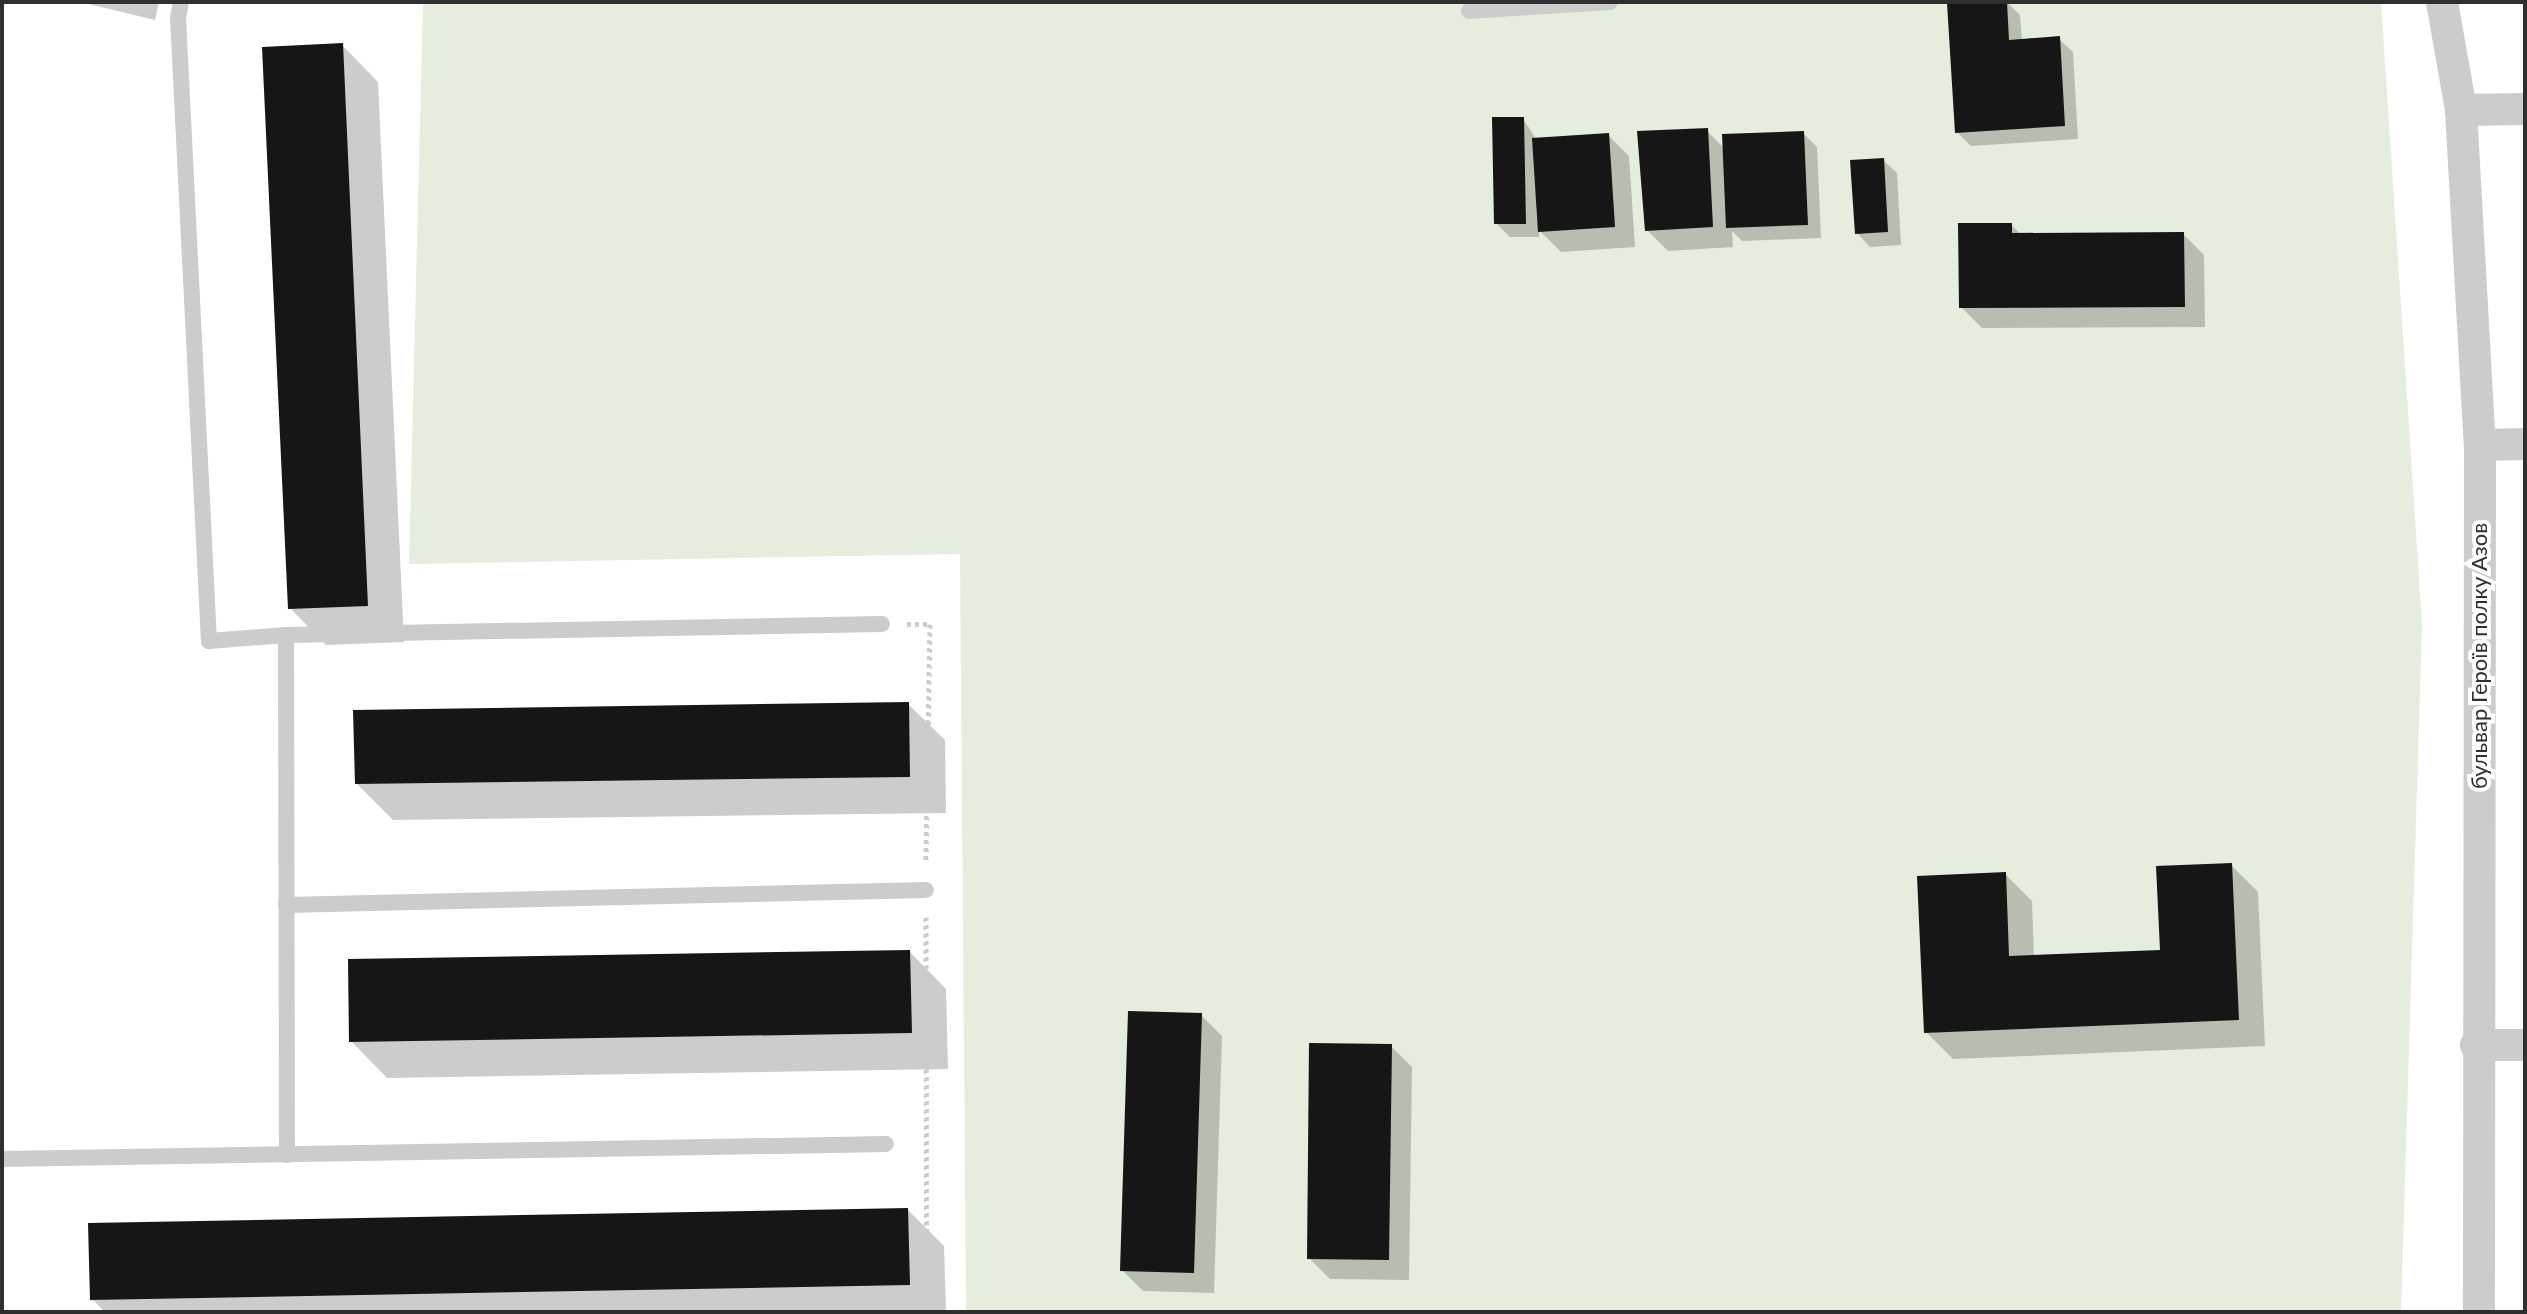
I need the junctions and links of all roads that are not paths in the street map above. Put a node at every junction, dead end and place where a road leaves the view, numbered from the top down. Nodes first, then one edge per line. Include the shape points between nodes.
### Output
1 (181, 2) edge
2 (1610, 2) edge
3 (2442, 2) edge
4 (1469, 11) dead end
5 (2525, 109) edge
6 (2461, 110) junction
7 (2525, 444) edge
8 (2480, 445) junction
9 (882, 624) road end
10 (286, 635) junction
11 (926, 890) road end
12 (286, 905) junction
13 (2476, 1045) junction
14 (2525, 1045) edge
15 (886, 1144) dead end
16 (287, 1155) junction
17 (2, 1159) edge
18 (2479, 1312) edge

1 - 10 lane via 209,641
2 - 4 lane
3 - 6 street, бульвар Героїв полку Азов
5 - 6 street
6 - 8 street, бульвар Героїв полку Азов
7 - 8 street
8 - 13 street, бульвар Героїв полку Азов
9 - 10 lane
10 - 12 lane
11 - 12 lane
12 - 16 lane
13 - 14 street
13 - 18 street, бульвар Героїв полку Азов
15 - 16 lane
16 - 17 lane

